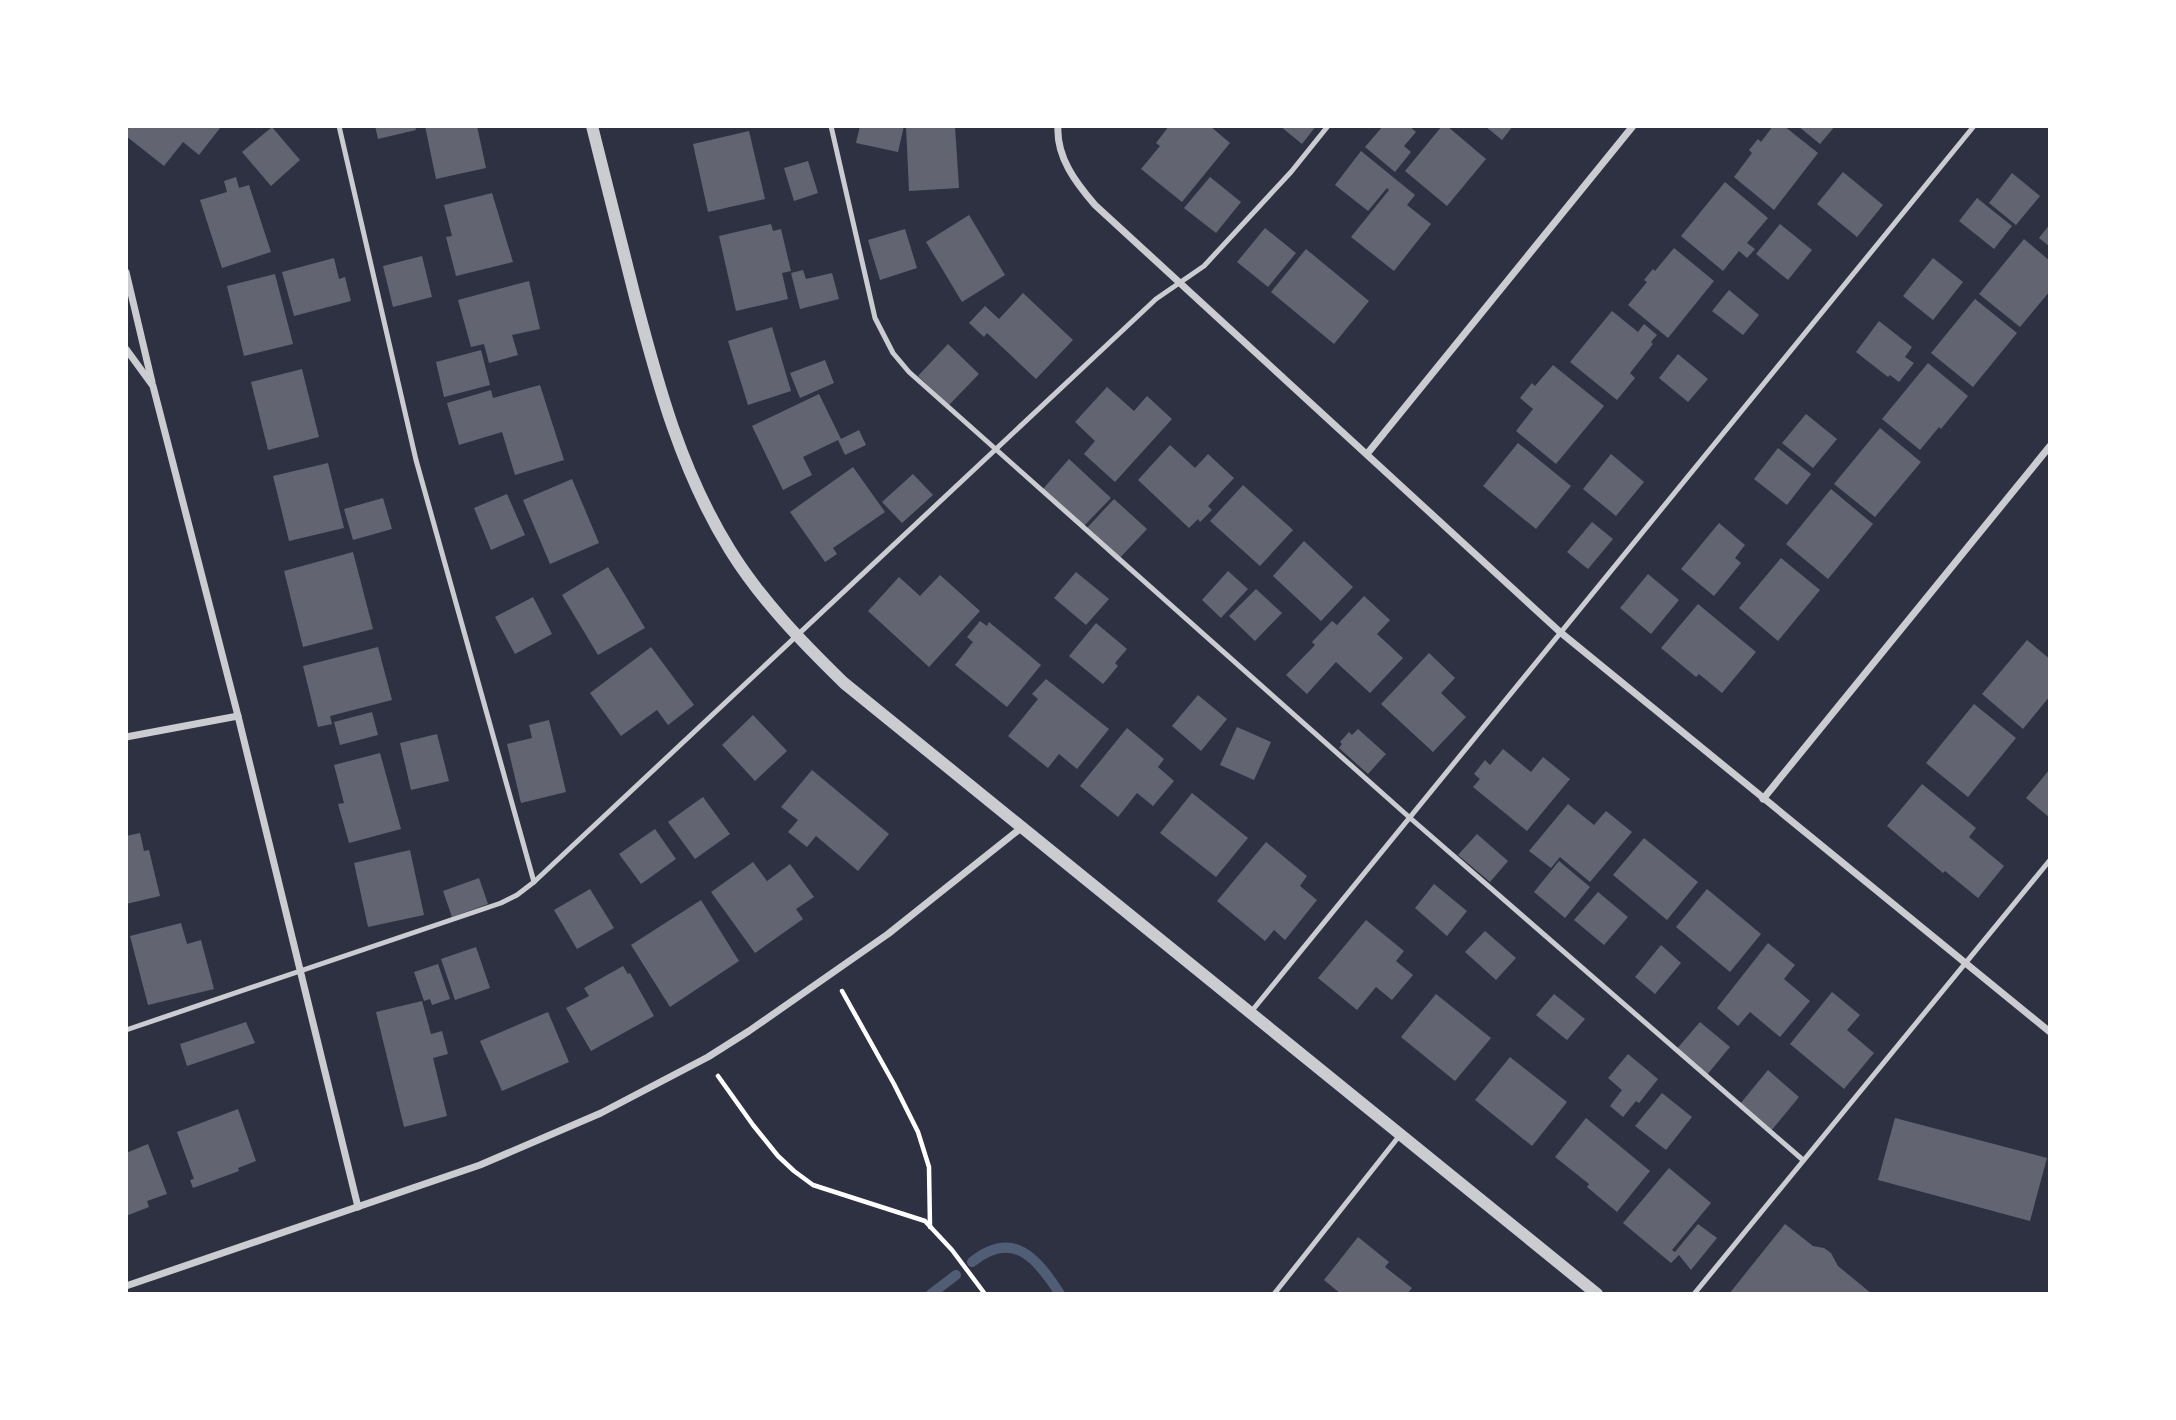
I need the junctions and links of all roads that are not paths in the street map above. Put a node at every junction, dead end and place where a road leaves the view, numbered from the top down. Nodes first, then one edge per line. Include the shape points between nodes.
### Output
1 (339, 126) edge
2 (592, 126) edge
3 (831, 126) edge
4 (1328, 126) edge
5 (1633, 126) edge
6 (1974, 126) edge
7 (1057, 129) edge
8 (126, 272) edge
9 (1179, 283) junction
10 (126, 349) edge
11 (153, 386) junction
12 (2050, 446) edge
13 (993, 450) junction
14 (1367, 454) junction
15 (1560, 632) junction
16 (796, 636) junction
17 (238, 716) junction
18 (126, 737) edge
19 (1763, 799) junction
20 (1409, 817) junction
21 (1021, 828) junction
22 (2050, 860) edge
23 (534, 882) junction
24 (1965, 963) junction
25 (300, 971) junction
26 (1251, 1012) junction
27 (126, 1030) edge
28 (2050, 1032) edge
29 (1400, 1135) junction
30 (1803, 1160) junction
31 (358, 1207) junction
32 (126, 1286) edge
33 (1274, 1294) edge
34 (1597, 1294) edge
35 (1694, 1294) edge

1 - 23 lane via 416,460
2 - 16 street via 677,443 731,552
3 - 13 lane via 883,337 909,372
4 - 9 lane via 1204,266
5 - 14 street
6 - 15 lane
7 - 9 street via 1076,184
8 - 11 street
9 - 13 lane
9 - 14 street
10 - 11 street
11 - 17 street
12 - 19 street
13 - 16 lane
13 - 20 lane
14 - 15 street
15 - 19 street
15 - 20 lane
16 - 21 street via 844,683
16 - 23 lane
17 - 18 street
17 - 25 street
19 - 24 street
20 - 26 lane
20 - 30 lane
21 - 26 street
21 - 31 street via 888,934 708,1056 543,1140
22 - 24 lane
23 - 25 lane via 501,902
24 - 28 street
24 - 30 lane
25 - 27 lane
25 - 31 street
26 - 29 street
29 - 33 lane
29 - 34 street
30 - 35 lane
31 - 32 street

